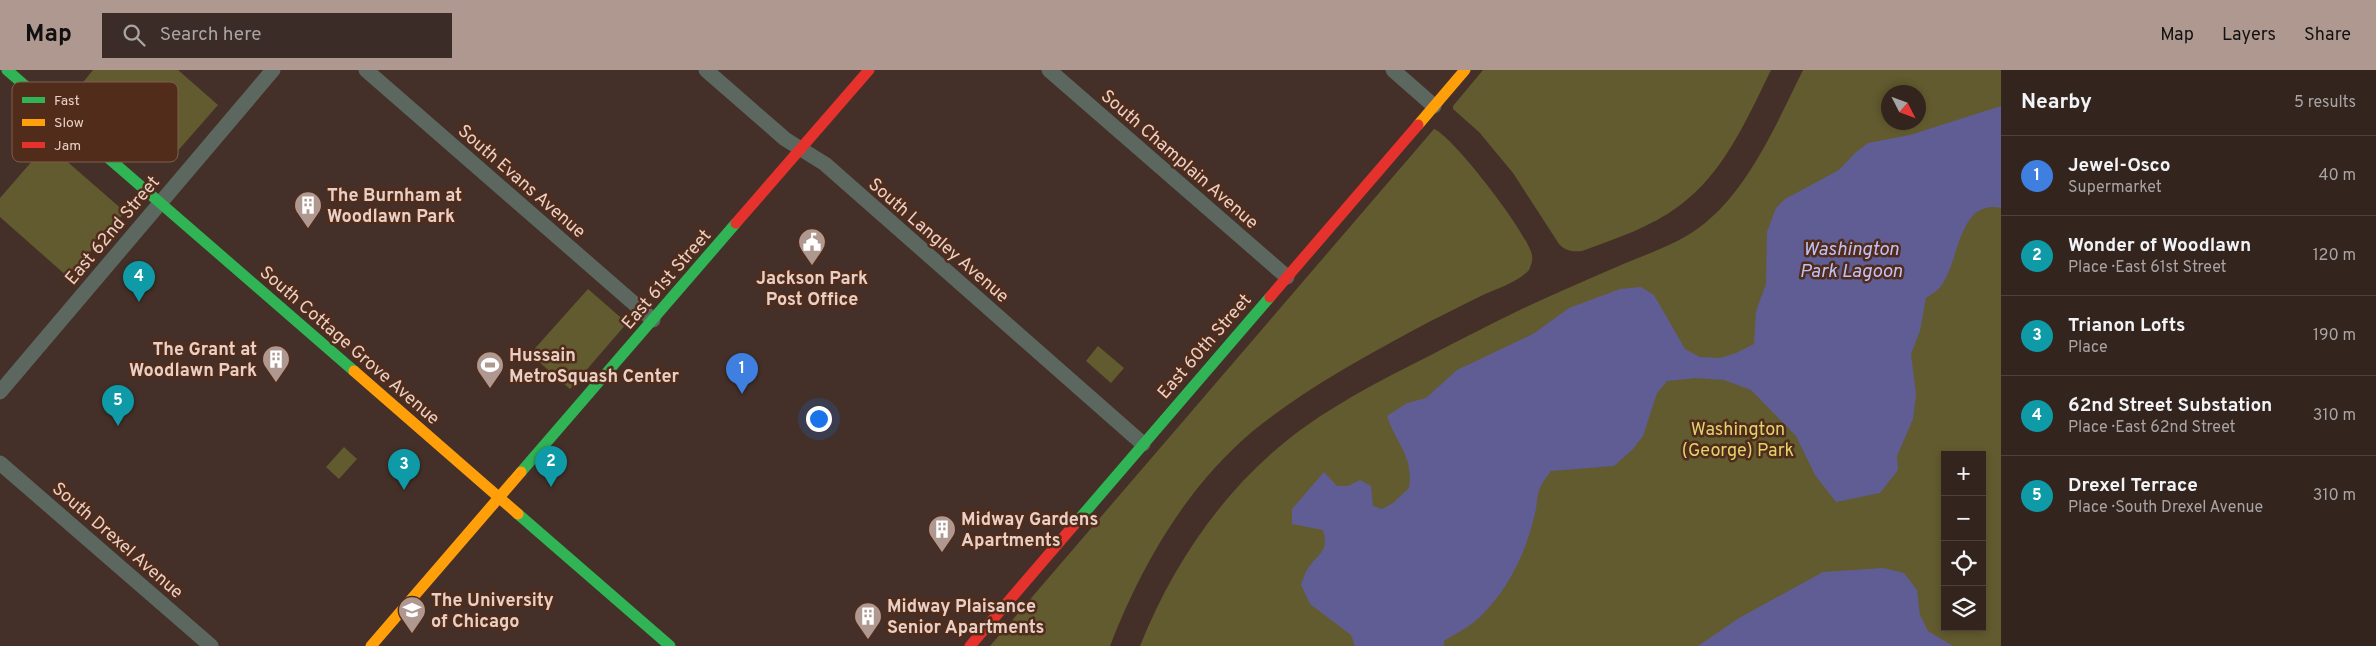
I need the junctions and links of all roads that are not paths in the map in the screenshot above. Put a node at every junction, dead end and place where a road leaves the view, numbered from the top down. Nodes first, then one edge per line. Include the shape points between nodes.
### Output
1 (7, 70) edge
2 (273, 70) edge
3 (366, 70) edge
4 (706, 70) edge
5 (869, 70) edge
6 (1049, 70) edge
7 (1393, 70) edge
8 (1465, 70) edge
9 (21, 82) edge
10 (1434, 106) junction
11 (802, 148) junction
12 (114, 162) edge
13 (160, 202) junction
14 (1287, 277) junction
15 (654, 320) junction
16 (0, 392) edge
17 (1143, 444) junction
18 (0, 463) edge
19 (500, 498) junction
20 (211, 646) edge
21 (371, 646) edge
22 (670, 646) edge
23 (970, 646) edge

1 - 9 street, South Cottage Grove Avenue
2 - 13 street, East 62nd Street
3 - 15 street, South Evans Avenue
4 - 11 street, South Langley Avenue via 785,139
5 - 11 street, East 61st Street
6 - 14 street, South Champlain Avenue
7 - 10 street
8 - 10 street, East 60th Street
10 - 14 street, East 60th Street
11 - 15 street, East 61st Street
11 - 17 street, South Langley Avenue
12 - 13 street, South Cottage Grove Avenue
13 - 16 street, East 62nd Street
13 - 19 street, South Cottage Grove Avenue
14 - 17 street, East 60th Street
15 - 19 street, East 61st Street
17 - 23 street, East 60th Street
18 - 20 street, South Drexel Avenue
19 - 21 street, East 61st Street
19 - 22 street, South Cottage Grove Avenue

